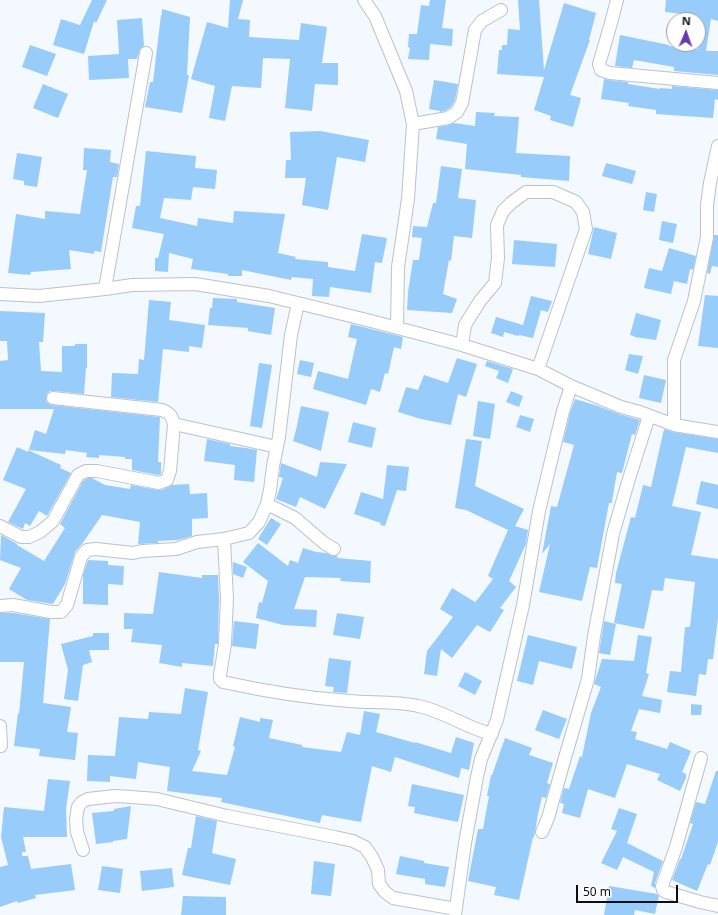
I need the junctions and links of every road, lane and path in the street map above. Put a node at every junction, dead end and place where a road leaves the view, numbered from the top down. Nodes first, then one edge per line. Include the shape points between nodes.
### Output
1 (364, 0) edge
2 (617, 0) edge
3 (501, 10) dead end
4 (146, 53) dead end
5 (718, 83) edge
6 (413, 124) junction
7 (718, 146) edge
8 (105, 289) junction
9 (0, 294) edge
10 (298, 303) junction
11 (397, 328) junction
12 (462, 345) junction
13 (538, 369) junction
14 (571, 386) junction
15 (53, 398) dead end
16 (649, 416) junction
17 (174, 424) junction
18 (674, 425) junction
19 (718, 432) edge
20 (277, 447) junction
21 (267, 504) junction
22 (0, 526) edge
23 (224, 539) junction
24 (334, 549) dead end
25 (0, 606) edge
26 (0, 726) edge
27 (492, 734) junction
28 (2, 746) dead end
29 (701, 758) dead end
30 (542, 832) dead end
31 (83, 850) dead end
32 (718, 906) edge
33 (455, 912) edge

1 - 6 street via 375,16 406,91
2 - 5 street via 599,64 601,70
3 - 6 street via 482,21 475,30 462,103 457,112 448,118
4 - 8 street
6 - 11 street via 408,199 398,267
7 - 18 street via 707,205 707,237 694,301 674,360
8 - 9 street via 39,296
8 - 10 street via 132,285 195,284
10 - 11 street
10 - 20 street via 291,335
11 - 12 street
12 - 13 street
12 - 13 street via 465,325 495,283 498,258 497,225 503,211 526,192 553,192 576,202 583,212 586,229
13 - 14 street
14 - 16 street
14 - 27 street via 539,511 523,605
15 - 17 street via 162,410 169,412
16 - 18 street
16 - 30 street via 613,534 588,679
17 - 20 street
17 - 22 street via 167,480 159,484 86,471 78,475 53,521 40,532 29,537 21,537
18 - 19 street
20 - 21 street
21 - 23 street via 259,522 249,533
21 - 24 street via 295,518
23 - 25 street via 197,542 176,549 133,553 87,550 81,557 67,605 61,612 13,605
23 - 27 street via 227,599 225,644 220,675 223,682 265,691 418,706
26 - 28 street
27 - 33 street via 477,777
29 - 32 street via 676,847 662,886 666,892
31 - 33 street via 76,819 78,807 82,802 115,796 157,799 353,842 365,847 378,870 379,884 393,898

